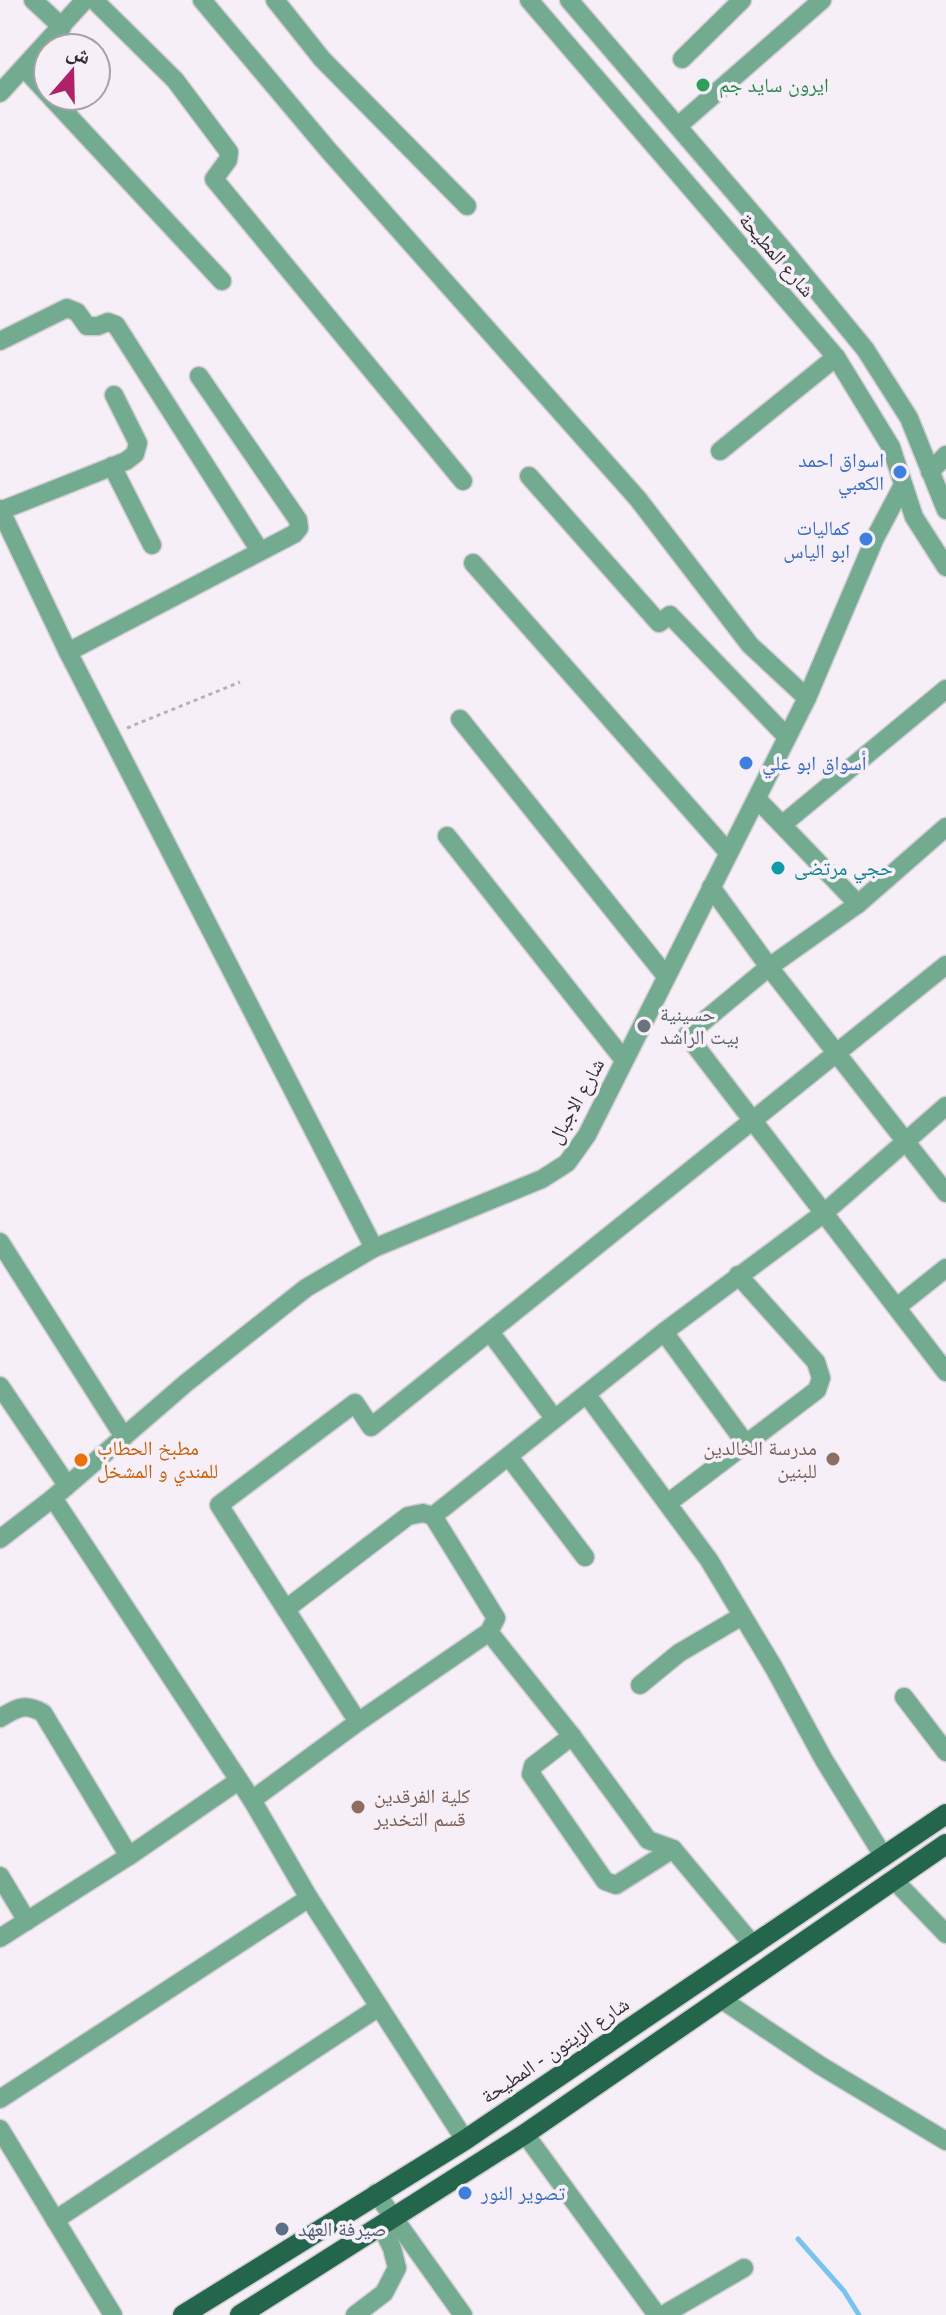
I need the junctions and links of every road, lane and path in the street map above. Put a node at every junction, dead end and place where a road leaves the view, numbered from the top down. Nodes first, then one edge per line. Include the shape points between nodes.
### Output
1 (33, 0) edge
2 (85, 0) edge
3 (94, 0) edge
4 (202, 0) edge
5 (275, 0) edge
6 (529, 0) edge
7 (569, 0) edge
8 (742, 0) edge
9 (822, 0) edge
10 (62, 27) junction
11 (682, 59) dead end
12 (24, 68) junction
13 (32, 77) edge
14 (0, 93) edge
15 (65, 112) edge
16 (678, 126) junction
17 (467, 206) dead end
18 (782, 248) junction
19 (759, 267) junction
20 (222, 281) dead end
21 (0, 341) edge
22 (836, 357) junction
23 (199, 376) dead end
24 (114, 395) dead end
25 (720, 451) dead end
26 (946, 455) edge
27 (112, 466) junction
28 (930, 472) junction
29 (529, 476) dead end
30 (463, 481) dead end
31 (902, 487) junction
32 (0, 510) edge
33 (946, 510) edge
34 (6, 539) edge
35 (152, 545) dead end
36 (260, 551) junction
37 (473, 563) dead end
38 (946, 567) edge
39 (68, 652) junction
40 (240, 682) dead end
41 (946, 689) edge
42 (807, 698) junction
43 (460, 719) dead end
44 (112, 734) junction
45 (787, 737) junction
46 (757, 799) junction
47 (783, 824) junction
48 (946, 827) edge
49 (447, 836) dead end
50 (728, 852) junction
51 (711, 887) junction
52 (858, 904) junction
53 (946, 965) edge
54 (769, 967) junction
55 (666, 976) junction
56 (839, 1053) junction
57 (624, 1060) junction
58 (946, 1106) edge
59 (752, 1123) junction
60 (906, 1140) junction
61 (946, 1193) edge
62 (824, 1213) junction
63 (0, 1242) edge
64 (374, 1248) junction
65 (946, 1268) edge
66 (738, 1275) junction
67 (897, 1307) junction
68 (490, 1332) junction
69 (664, 1332) junction
70 (946, 1372) edge
71 (0, 1386) edge
72 (587, 1395) junction
73 (554, 1418) junction
74 (124, 1437) junction
75 (746, 1444) junction
76 (509, 1457) junction
77 (67, 1485) junction
78 (53, 1498) junction
79 (668, 1503) junction
80 (433, 1516) junction
81 (0, 1538) edge
82 (585, 1557) dead end
83 (286, 1609) junction
84 (742, 1616) junction
85 (489, 1632) junction
86 (640, 1685) dead end
87 (904, 1697) dead end
88 (0, 1718) edge
89 (358, 1722) junction
90 (572, 1736) junction
91 (946, 1752) edge
92 (238, 1781) junction
93 (252, 1800) junction
94 (946, 1814) edge
95 (946, 1844) edge
96 (673, 1849) junction
97 (129, 1856) junction
98 (884, 1857) junction
99 (0, 1876) edge
100 (895, 1881) junction
101 (309, 1898) junction
102 (27, 1921) junction
103 (946, 1934) edge
104 (0, 1938) edge
105 (753, 1945) junction
106 (721, 1999) junction
107 (379, 2007) junction
108 (0, 2099) edge
109 (0, 2129) edge
110 (525, 2134) junction
111 (465, 2140) junction
112 (946, 2141) edge
113 (376, 2193) junction
114 (55, 2220) junction
115 (387, 2222) junction
116 (744, 2268) dead end
117 (113, 2315) edge
118 (183, 2315) edge
119 (240, 2315) edge
120 (355, 2315) edge
121 (463, 2315) edge
122 (660, 2315) edge

1 - 10 street
2 - 10 street
3 - 30 street via 175,80 229,152 214,179
4 - 42 street via 638,499 750,645
5 - 17 street via 322,59
6 - 19 street, شارع المطيحة
7 - 16 street, شارع المطيحة
8 - 11 street
9 - 16 street
10 - 12 street
12 - 13 street
12 - 14 street
15 - 20 street
16 - 18 street, شارع المطيحة
18 - 19 street
18 - 28 street, شارع المطيحة via 880,371 909,418
19 - 22 street, شارع المطيحة
21 - 36 street via 67,308 87,326 116,325
22 - 25 street
22 - 31 street, شارع المطيحة via 891,447
23 - 36 street via 298,520 294,534
24 - 27 street via 138,443 135,454
26 - 28 street
27 - 32 street
27 - 35 street
28 - 33 street, شارع المطيحة
29 - 45 street via 659,623 670,615
31 - 38 street, شارع المطيحة
31 - 42 street, شارع الاجبال
32 - 34 street
34 - 39 street
36 - 39 street
37 - 50 street
39 - 44 street
40 - 44 path
41 - 47 street
42 - 45 street, شارع الاجبال
43 - 55 street
44 - 64 street
45 - 46 street, شارع الاجبال
46 - 47 street
46 - 50 street, شارع الاجبال
47 - 52 street
48 - 52 street
49 - 57 street
50 - 51 street, شارع الاجبال
51 - 54 street
51 - 55 street, شارع الاجبال
52 - 54 street
53 - 56 street
54 - 56 street
54 - 59 street via 687,1035
55 - 57 street, شارع الاجبال
56 - 59 street
56 - 60 street
57 - 64 street, شارع الاجبال via 567,1163 542,1179
58 - 60 street
59 - 62 street
59 - 68 street
60 - 61 street
60 - 62 street
62 - 66 street
62 - 67 street
63 - 74 street
64 - 74 street, شارع الاجبال via 306,1288
65 - 67 street
66 - 69 street
66 - 75 street via 816,1362 821,1378 817,1390
67 - 70 street
68 - 73 street
68 - 83 street via 371,1427 355,1403 219,1505
69 - 72 street
69 - 75 street
71 - 77 street
72 - 73 street
72 - 79 street
73 - 76 street
74 - 77 street, شارع الاجبال
75 - 79 street
76 - 80 street
76 - 82 street
77 - 78 street, شارع الاجبال
78 - 81 street, شارع الاجبال
78 - 92 street
79 - 84 street
80 - 83 street via 408,1516
80 - 85 street via 496,1618
83 - 89 street
84 - 86 street via 679,1653
84 - 98 street
85 - 89 street
85 - 90 street
87 - 91 street
88 - 97 street via 30,1706 43,1713
89 - 93 street
90 - 96 street via 648,1840
90 - 96 street via 533,1766 531,1774 605,1881 616,1885
92 - 93 street
92 - 97 street
93 - 101 street
94 - 98 main road, شارع الزيتون - المطيحة
95 - 100 main road
96 - 105 street
97 - 102 street
98 - 105 main road, شارع الزيتون - المطيحة
99 - 102 street
100 - 103 street
100 - 106 main road
101 - 107 street
101 - 108 street
102 - 104 street
105 - 111 main road, شارع الزيتون - المطيحة
106 - 110 main road
106 - 112 street
107 - 111 street
107 - 114 street
109 - 114 street
110 - 115 main road
110 - 122 street
111 - 113 main road, شارع الزيتون - المطيحة
113 - 115 street
113 - 118 main road, شارع الزيتون - المطيحة
114 - 117 street
115 - 119 main road
115 - 120 street via 397,2268 384,2293
115 - 121 street
116 - 122 street

